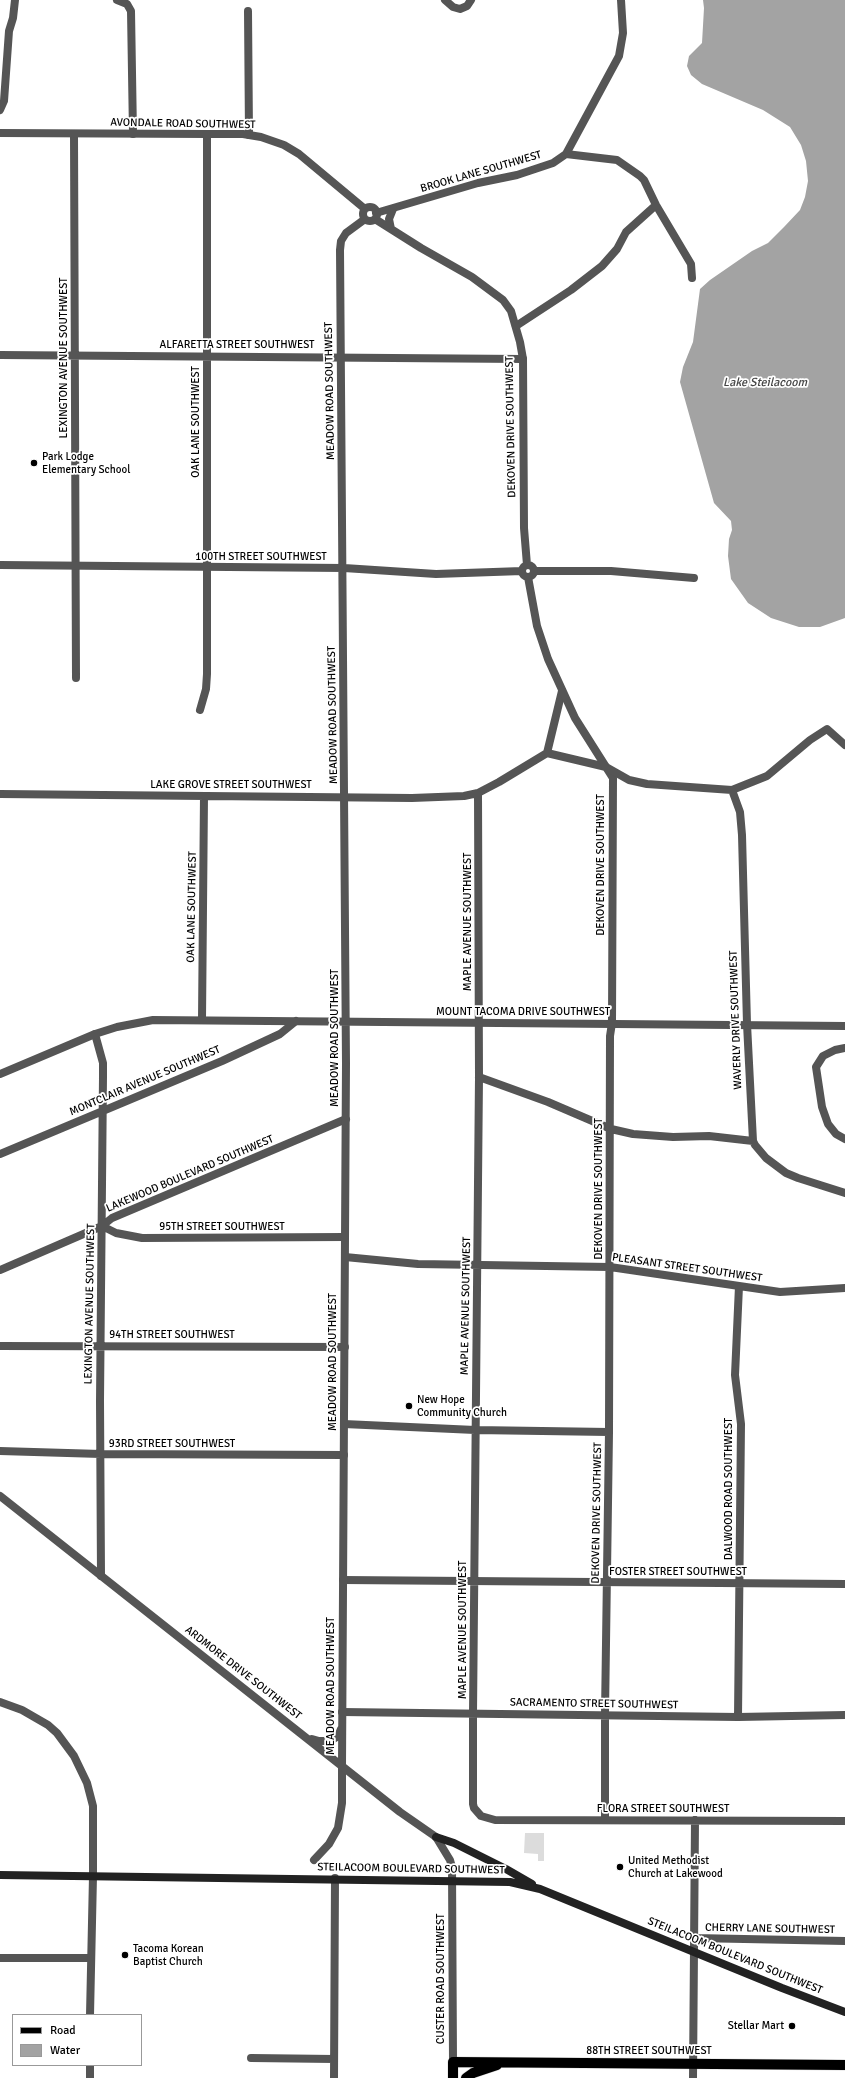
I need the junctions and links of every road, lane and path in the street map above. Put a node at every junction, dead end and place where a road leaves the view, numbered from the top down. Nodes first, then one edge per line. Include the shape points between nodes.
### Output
1 (15, 0) edge
2 (117, 0) edge
3 (445, 0) edge
4 (471, 0) edge
5 (621, 0) edge
6 (248, 11) dead end
7 (0, 110) edge
8 (0, 133) edge
9 (74, 134) junction
10 (133, 134) junction
11 (207, 134) junction
12 (249, 135) junction
13 (566, 154) junction
14 (656, 206) junction
15 (365, 209) junction
16 (393, 210) junction
17 (376, 216) junction
18 (365, 219) junction
19 (390, 229) junction
20 (692, 278) dead end
21 (516, 326) junction
22 (0, 355) edge
23 (75, 355) junction
24 (207, 356) junction
25 (341, 357) junction
26 (523, 359) junction
27 (0, 565) edge
28 (76, 566) junction
29 (207, 568) junction
30 (344, 568) junction
31 (528, 571) junction
32 (694, 578) dead end
33 (76, 678) dead end
34 (562, 691) junction
35 (200, 710) dead end
36 (845, 745) edge
37 (547, 753) junction
38 (606, 767) junction
39 (732, 790) junction
40 (478, 793) junction
41 (0, 794) edge
42 (204, 796) junction
43 (345, 797) junction
44 (202, 1019) junction
45 (346, 1020) junction
46 (296, 1021) junction
47 (479, 1023) junction
48 (612, 1023) junction
49 (747, 1024) junction
50 (845, 1026) edge
51 (95, 1034) junction
52 (845, 1048) edge
53 (0, 1074) edge
54 (479, 1077) junction
55 (103, 1110) junction
56 (346, 1119) junction
57 (610, 1129) junction
58 (845, 1139) edge
59 (753, 1141) junction
60 (0, 1154) edge
61 (845, 1193) edge
62 (102, 1226) junction
63 (345, 1237) junction
64 (345, 1257) junction
65 (478, 1266) junction
66 (610, 1267) junction
67 (0, 1270) edge
68 (739, 1286) junction
69 (845, 1288) edge
70 (101, 1345) junction
71 (0, 1346) edge
72 (344, 1347) junction
73 (344, 1424) junction
74 (475, 1430) junction
75 (609, 1432) junction
76 (0, 1451) edge
77 (101, 1454) junction
78 (344, 1455) junction
79 (0, 1496) edge
80 (101, 1576) junction
81 (343, 1580) junction
82 (474, 1582) junction
83 (607, 1583) junction
84 (739, 1584) junction
85 (845, 1584) edge
86 (0, 1702) edge
87 (342, 1712) junction
88 (473, 1713) junction
89 (605, 1714) junction
90 (845, 1715) edge
91 (738, 1717) junction
92 (342, 1726) junction
93 (307, 1737) junction
94 (342, 1764) junction
95 (481, 1816) joint
96 (605, 1820) junction
97 (695, 1820) junction
98 (845, 1821) edge
99 (436, 1837) junction
100 (314, 1860) dead end
101 (0, 1875) edge
102 (93, 1876) junction
103 (335, 1878) junction
104 (452, 1881) junction
105 (540, 1889) junction
106 (694, 1938) junction
107 (845, 1941) edge
108 (694, 1952) junction
109 (0, 1958) edge
110 (91, 1958) junction
111 (845, 2012) edge
112 (90, 2014) edge
113 (251, 2058) dead end
114 (334, 2058) junction
115 (453, 2062) junction
116 (505, 2062) junction
117 (693, 2063) junction
118 (845, 2065) edge
119 (90, 2066) edge
120 (90, 2078) edge
121 (334, 2078) edge
122 (453, 2078) edge
123 (466, 2078) edge
124 (693, 2078) edge

1 - 7 street via 9,31 4,101
2 - 10 street via 128,4 131,11
3 - 4 street via 460,9 467,6
5 - 13 street via 623,33 619,56
6 - 12 street
8 - 9 street, AVONDALE ROAD SOUTHWEST
9 - 10 street, AVONDALE ROAD SOUTHWEST
9 - 23 street, LEXINGTON AVENUE SOUTHWEST
10 - 11 street, AVONDALE ROAD SOUTHWEST
11 - 12 street, AVONDALE ROAD SOUTHWEST
11 - 24 street, OAK LANE SOUTHWEST
12 - 15 street, AVONDALE ROAD SOUTHWEST via 272,140 299,154
13 - 14 street via 622,162 644,180
13 - 16 street, BROOK LANE SOUTHWEST via 546,166 478,183
14 - 20 street via 691,264
14 - 21 street via 626,232 617,249 602,266
15 - 17 street via 370,208
15 - 18 street
16 - 17 street, BROOK LANE SOUTHWEST
16 - 19 street via 389,219
17 - 18 street via 370,221
17 - 19 street, DEKOVEN DRIVE SOUTHWEST
18 - 25 street, MEADOW ROAD SOUTHWEST via 349,230 340,244
19 - 21 street, DEKOVEN DRIVE SOUTHWEST via 492,290 508,306
21 - 26 street, DEKOVEN DRIVE SOUTHWEST
22 - 23 street, ALFARETTA STREET SOUTHWEST
23 - 24 street, ALFARETTA STREET SOUTHWEST
23 - 28 street, LEXINGTON AVENUE SOUTHWEST
24 - 25 street, ALFARETTA STREET SOUTHWEST
24 - 29 street, OAK LANE SOUTHWEST
25 - 26 street, ALFARETTA STREET SOUTHWEST
25 - 30 street, MEADOW ROAD SOUTHWEST
26 - 31 street, DEKOVEN DRIVE SOUTHWEST via 524,528
27 - 28 street, 100TH STREET SOUTHWEST
28 - 29 street, 100TH STREET SOUTHWEST
28 - 33 street, LEXINGTON AVENUE SOUTHWEST
29 - 30 street, 100TH STREET SOUTHWEST
29 - 35 street, OAK LANE SOUTHWEST via 207,681
30 - 31 street, 100TH STREET SOUTHWEST via 436,574
30 - 43 street, MEADOW ROAD SOUTHWEST
31 - 32 street, 100TH STREET SOUTHWEST via 611,571
31 - 34 street, DEKOVEN DRIVE SOUTHWEST via 537,626
34 - 37 street
34 - 38 street, DEKOVEN DRIVE SOUTHWEST via 575,718
36 - 39 street via 827,729 767,776
37 - 38 street
37 - 40 street, LAKE GROVE STREET SOUTHWEST via 520,771
38 - 39 street via 629,780 646,784
38 - 48 street, DEKOVEN DRIVE SOUTHWEST via 613,778
39 - 49 street, WAVERLY DRIVE SOUTHWEST via 740,812 742,835
40 - 43 street, LAKE GROVE STREET SOUTHWEST via 464,796
40 - 47 street, MAPLE AVENUE SOUTHWEST
41 - 42 street, LAKE GROVE STREET SOUTHWEST
42 - 43 street, LAKE GROVE STREET SOUTHWEST
42 - 44 street, OAK LANE SOUTHWEST
43 - 45 street, MEADOW ROAD SOUTHWEST
44 - 46 street, MOUNT TACOMA DRIVE SOUTHWEST
44 - 51 street, MOUNT TACOMA DRIVE SOUTHWEST via 153,1020
45 - 46 street, MOUNT TACOMA DRIVE SOUTHWEST
45 - 47 street, MOUNT TACOMA DRIVE SOUTHWEST
45 - 56 street, MEADOW ROAD SOUTHWEST
46 - 55 street, MONTCLAIR AVENUE SOUTHWEST via 280,1034 222,1061
47 - 48 street, MOUNT TACOMA DRIVE SOUTHWEST
47 - 54 street, MAPLE AVENUE SOUTHWEST
48 - 49 street, MOUNT TACOMA DRIVE SOUTHWEST
48 - 57 street, DEKOVEN DRIVE SOUTHWEST
49 - 50 street, MOUNT TACOMA DRIVE SOUTHWEST
49 - 59 street, WAVERLY DRIVE SOUTHWEST
51 - 53 street, MOUNT TACOMA DRIVE SOUTHWEST
51 - 55 street, LEXINGTON AVENUE SOUTHWEST via 103,1063
52 - 58 street via 823,1056 816,1067 824,1113 832,1129
54 - 57 street via 548,1102
54 - 65 street, MAPLE AVENUE SOUTHWEST
55 - 60 street, MONTCLAIR AVENUE SOUTHWEST
55 - 62 street, LEXINGTON AVENUE SOUTHWEST
56 - 62 street, LAKEWOOD BOULEVARD SOUTHWEST via 112,1218
56 - 63 street, MEADOW ROAD SOUTHWEST
57 - 59 street via 660,1137 710,1136
57 - 66 street, DEKOVEN DRIVE SOUTHWEST
59 - 61 street via 766,1158 786,1173
62 - 63 street, 95TH STREET SOUTHWEST via 116,1233 142,1238
62 - 67 street, LAKEWOOD BOULEVARD SOUTHWEST
62 - 70 street, LEXINGTON AVENUE SOUTHWEST
63 - 64 street, MEADOW ROAD SOUTHWEST
64 - 65 street via 418,1264
64 - 72 street, MEADOW ROAD SOUTHWEST
65 - 66 street, PLEASANT STREET SOUTHWEST
65 - 74 street, MAPLE AVENUE SOUTHWEST
66 - 68 street, PLEASANT STREET SOUTHWEST
66 - 75 street, DEKOVEN DRIVE SOUTHWEST
68 - 69 street, PLEASANT STREET SOUTHWEST via 780,1292
68 - 84 street, DALWOOD ROAD SOUTHWEST via 735,1375 741,1424
70 - 71 street, 94TH STREET SOUTHWEST
70 - 72 street, 94TH STREET SOUTHWEST
70 - 77 street, LEXINGTON AVENUE SOUTHWEST
72 - 73 street, MEADOW ROAD SOUTHWEST
73 - 74 street
73 - 78 street, MEADOW ROAD SOUTHWEST
74 - 75 street
74 - 82 street, MAPLE AVENUE SOUTHWEST
75 - 83 street, DEKOVEN DRIVE SOUTHWEST
76 - 77 street, 93RD STREET SOUTHWEST
77 - 78 street, 93RD STREET SOUTHWEST
77 - 80 street, LEXINGTON AVENUE SOUTHWEST
78 - 81 street, MEADOW ROAD SOUTHWEST
79 - 80 street, ARDMORE DRIVE SOUTHWEST
80 - 93 street, ARDMORE DRIVE SOUTHWEST
81 - 82 street, FOSTER STREET SOUTHWEST
81 - 87 street, MEADOW ROAD SOUTHWEST
82 - 83 street, FOSTER STREET SOUTHWEST
82 - 88 street, MAPLE AVENUE SOUTHWEST
83 - 84 street, FOSTER STREET SOUTHWEST
83 - 89 street, DEKOVEN DRIVE SOUTHWEST
84 - 85 street, FOSTER STREET SOUTHWEST
84 - 91 street, DALWOOD ROAD SOUTHWEST
86 - 102 street via 48,1725 74,1756 87,1783 93,1806
87 - 88 street, SACRAMENTO STREET SOUTHWEST
87 - 92 street, MEADOW ROAD SOUTHWEST
88 - 89 street, SACRAMENTO STREET SOUTHWEST
88 - 95 street, MAPLE AVENUE SOUTHWEST via 473,1804
89 - 91 street, SACRAMENTO STREET SOUTHWEST
89 - 96 street, DEKOVEN DRIVE SOUTHWEST
90 - 91 street, SACRAMENTO STREET SOUTHWEST
92 - 93 street via 338,1736 330,1741
92 - 94 street, MEADOW ROAD SOUTHWEST
93 - 94 street, ARDMORE DRIVE SOUTHWEST
94 - 99 street, ARDMORE DRIVE SOUTHWEST via 400,1812
94 - 100 street, MEADOW ROAD SOUTHWEST via 342,1802 338,1828 329,1844
95 - 96 street, FLORA STREET SOUTHWEST via 495,1820
96 - 97 street, FLORA STREET SOUTHWEST
97 - 98 street, FLORA STREET SOUTHWEST
97 - 106 street
99 - 104 street, ARDMORE DRIVE SOUTHWEST via 450,1860
99 - 105 main road via 506,1868
101 - 102 main road, STEILACOOM BOULEVARD SOUTHWEST
102 - 103 main road, STEILACOOM BOULEVARD SOUTHWEST
102 - 110 street
103 - 104 main road, STEILACOOM BOULEVARD SOUTHWEST
103 - 114 street
104 - 105 main road, STEILACOOM BOULEVARD SOUTHWEST via 510,1882
104 - 115 street, CUSTER ROAD SOUTHWEST
105 - 108 main road, STEILACOOM BOULEVARD SOUTHWEST
106 - 107 street, CHERRY LANE SOUTHWEST
106 - 108 street
108 - 111 main road, STEILACOOM BOULEVARD SOUTHWEST
108 - 117 street
109 - 110 street
110 - 112 street
113 - 114 street
114 - 121 street
115 - 116 main road, 88TH STREET SOUTHWEST
115 - 122 main road, CUSTER ROAD SOUTHWEST
116 - 117 main road, 88TH STREET SOUTHWEST
116 - 123 main road
117 - 118 main road, 88TH STREET SOUTHWEST
117 - 124 street
119 - 120 street

